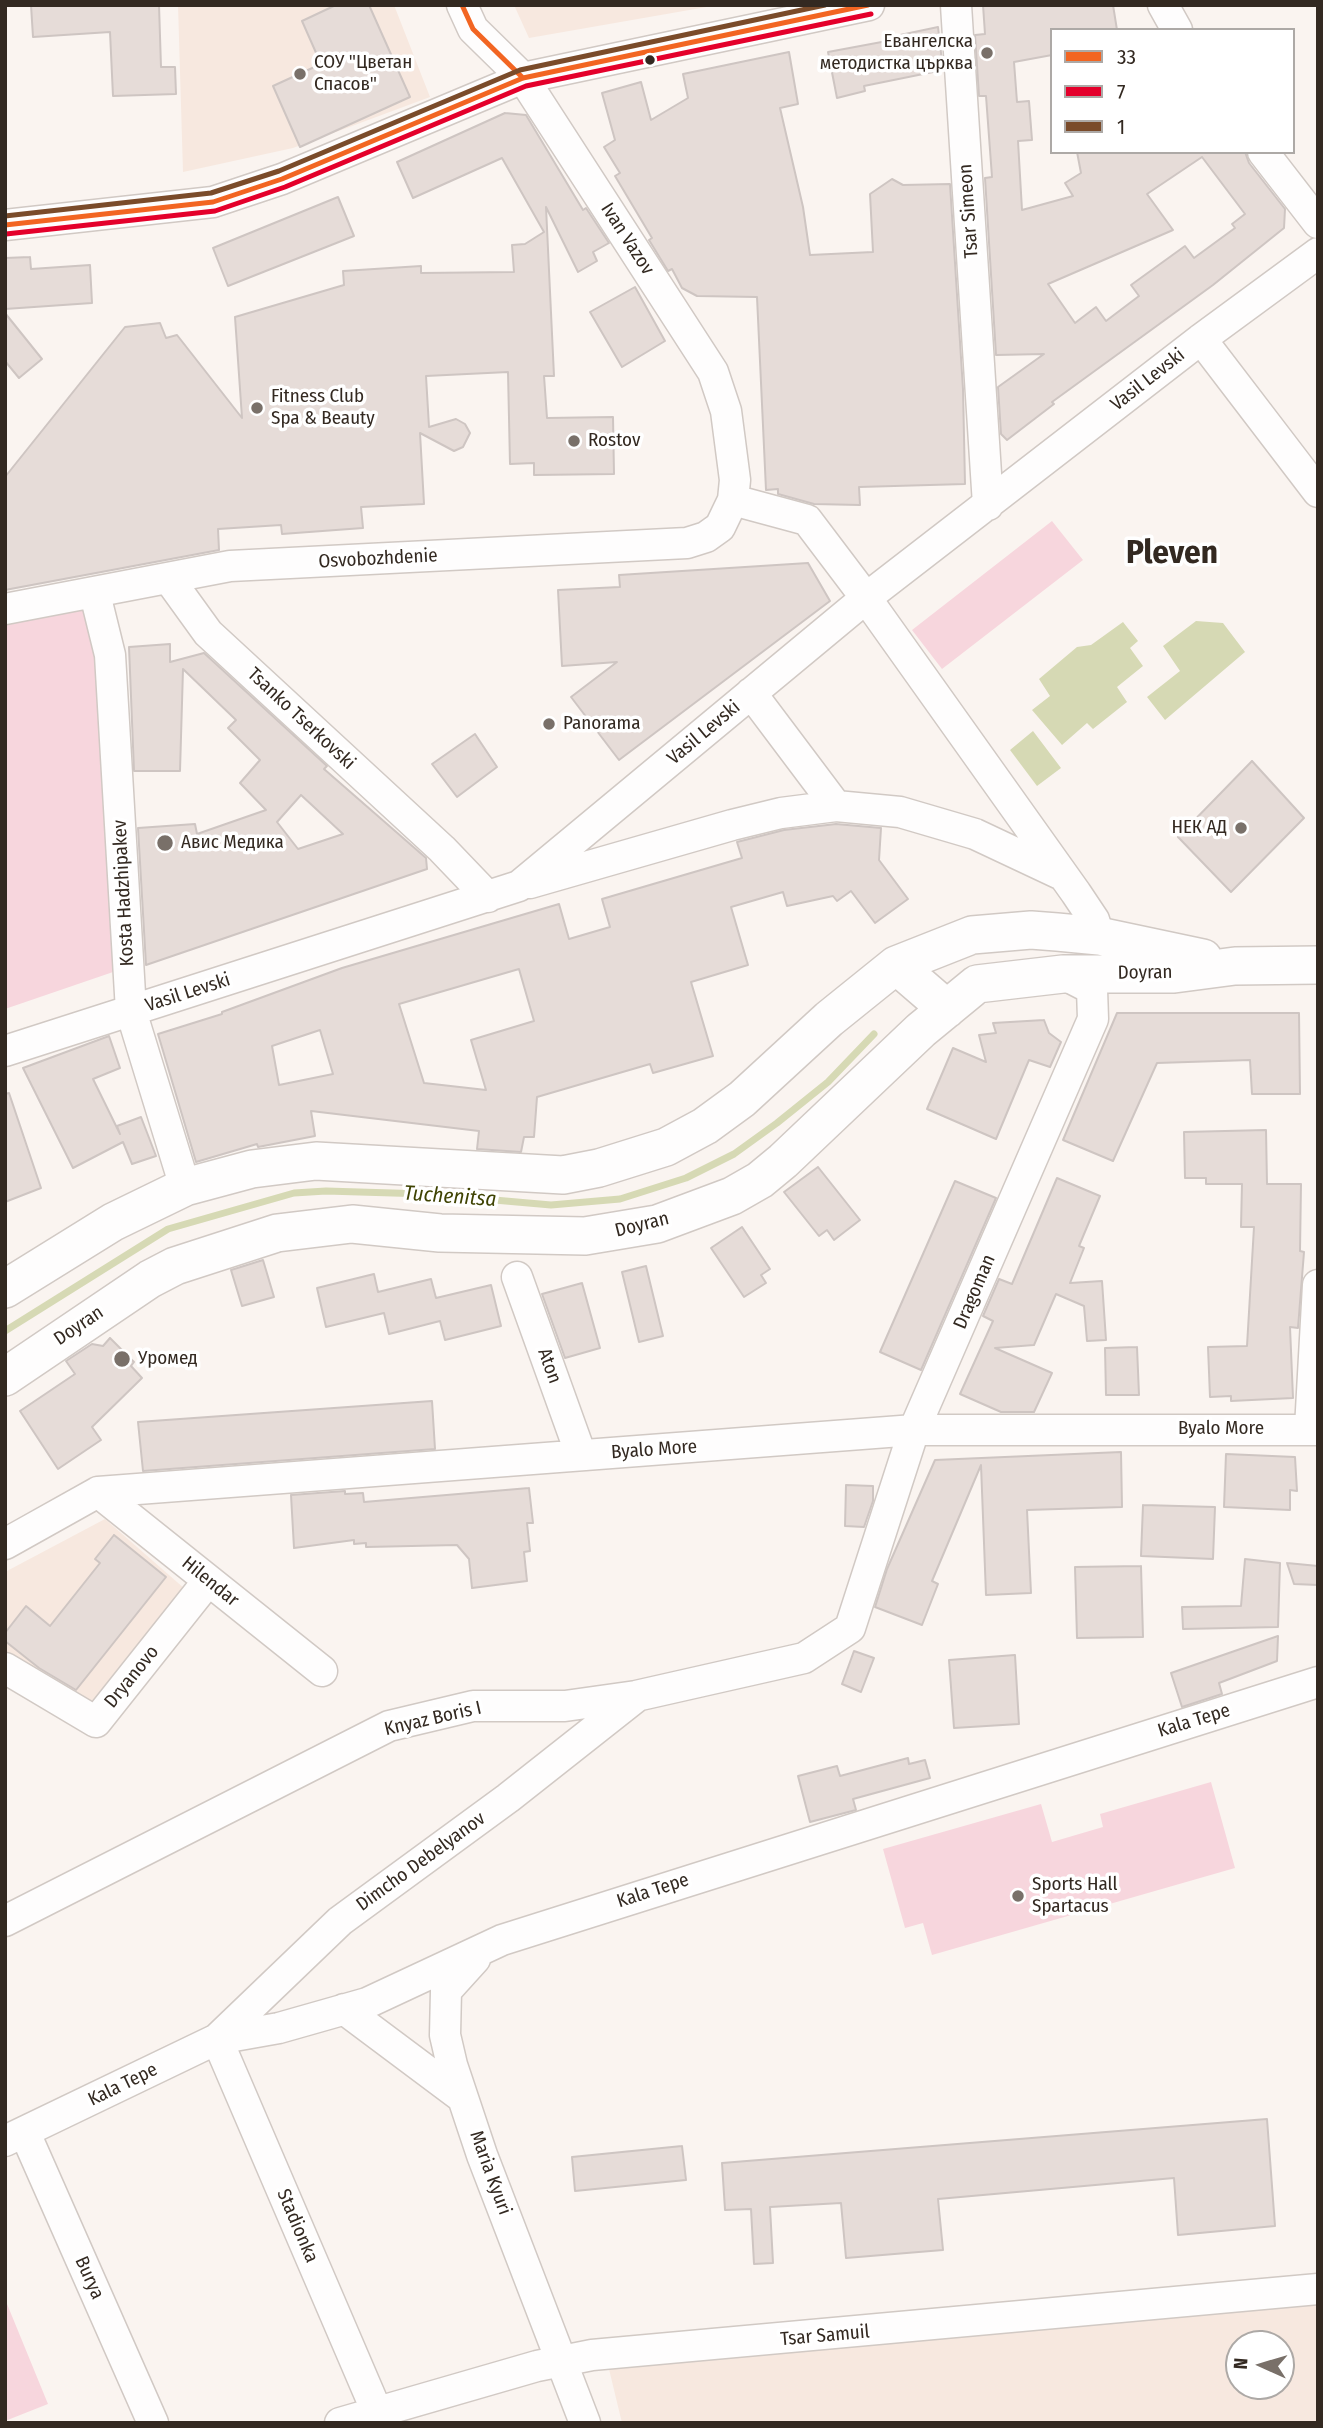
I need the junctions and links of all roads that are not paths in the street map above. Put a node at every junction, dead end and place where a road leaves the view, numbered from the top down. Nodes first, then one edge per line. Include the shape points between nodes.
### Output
1 (462, 5) edge
2 (869, 5) edge
3 (956, 5) edge
4 (1163, 5) edge
5 (1176, 28) edge
6 (523, 78) junction
7 (1270, 162) edge
8 (1318, 223) edge
9 (5, 225) edge
10 (1318, 253) edge
11 (1201, 339) junction
12 (1318, 492) edge
13 (733, 500) junction
14 (988, 505) junction
15 (169, 579) junction
16 (95, 594) junction
17 (866, 598) junction
18 (5, 608) edge
19 (751, 693) junction
20 (836, 806) junction
21 (1060, 874) junction
22 (519, 886) junction
23 (488, 897) junction
24 (1081, 934) junction
25 (895, 965) junction
26 (1318, 965) edge
27 (1234, 966) junction
28 (1063, 974) junction
29 (947, 1009) junction
30 (131, 1011) junction
31 (5, 1051) edge
32 (185, 1187) junction
33 (517, 1277) dead end
34 (1318, 1285) edge
35 (5, 1289) edge
36 (5, 1377) edge
37 (1314, 1429) edge
38 (914, 1430) junction
39 (581, 1455) junction
40 (98, 1492) junction
41 (5, 1544) edge
42 (208, 1581) junction
43 (850, 1628) joint
44 (5, 1668) edge
45 (322, 1671) dead end
46 (1318, 1682) edge
47 (636, 1696) junction
48 (5, 1922) edge
49 (502, 1940) junction
50 (344, 2009) junction
51 (217, 2039) junction
52 (463, 2098) junction
53 (15, 2137) edge
54 (1318, 2289) edge
55 (561, 2361) junction
56 (377, 2412) junction
57 (153, 2423) edge
58 (340, 2423) edge
59 (585, 2423) edge

1 - 6 street, Ivan Vazov via 473,29
2 - 6 street
3 - 14 street, Tsar Simeon
4 - 5 street
6 - 9 street via 247,193 184,208
6 - 13 street, Ivan Vazov via 713,372 731,433
7 - 8 street
10 - 11 street, Vasil Levski
11 - 12 street
11 - 14 street, Vasil Levski
13 - 15 street, Osvobozhdenie via 720,527 687,543 230,566
13 - 17 street via 807,520
14 - 17 street, Vasil Levski
15 - 16 street, Osvobozhdenie
15 - 23 street, Tsanko Tserkovski via 208,633
16 - 18 street, Osvobozhdenie
16 - 30 street, Kosta Hadzhipakev via 110,655
17 - 19 street, Vasil Levski
17 - 21 street
19 - 20 street
19 - 22 street, Vasil Levski
20 - 21 street via 900,812 975,834
20 - 22 street via 732,825
21 - 24 street via 1094,920
22 - 23 street, Vasil Levski
23 - 30 street, Vasil Levski
24 - 25 main road, Doyran via 1031,930 972,935
24 - 27 main road, Doyran
25 - 29 main road
25 - 32 main road, Doyran via 705,1126 666,1147 599,1168 562,1175 316,1161 251,1169
26 - 27 main road, Doyran
27 - 28 main road, Doyran via 1174,974
28 - 29 main road, Doyran via 977,984
28 - 38 street, Dragoman via 1092,989 1093,1019
29 - 36 main road, Doyran via 783,1161 732,1196 645,1227 585,1236 440,1233 352,1224 277,1233 175,1266 150,1279
30 - 31 street, Vasil Levski
30 - 32 street, Kosta Hadzhipakev
32 - 35 main road, Doyran via 113,1222
33 - 39 street, Aton
34 - 37 street
37 - 38 street, Byalo More
38 - 39 street, Byalo More
38 - 43 street, Dragoman
39 - 40 street, Byalo More
40 - 41 street, Byalo More
40 - 42 street, Hilendar
42 - 44 street, Dryanovo via 96,1722
42 - 45 street, Hilendar
43 - 47 street, Knyaz Boris I via 804,1658
46 - 49 street, Kala Tepe
47 - 48 street, Knyaz Boris I via 565,1706 472,1706 389,1726
47 - 51 street, Dimcho Debelyanov via 508,1798 340,1921
49 - 50 street, Kala Tepe via 367,2003
49 - 52 street, Maria Kyuri via 467,1964 446,1991 445,2035
50 - 51 street, Kala Tepe via 279,2028
50 - 52 street
51 - 53 street, Kala Tepe
51 - 56 street, Stadionka
52 - 55 street, Maria Kyuri
53 - 57 street, Burya
54 - 55 street, Tsar Samuil
55 - 56 street, Tsar Samuil
55 - 59 street, Maria Kyuri
56 - 58 street, Tsar Samuil

